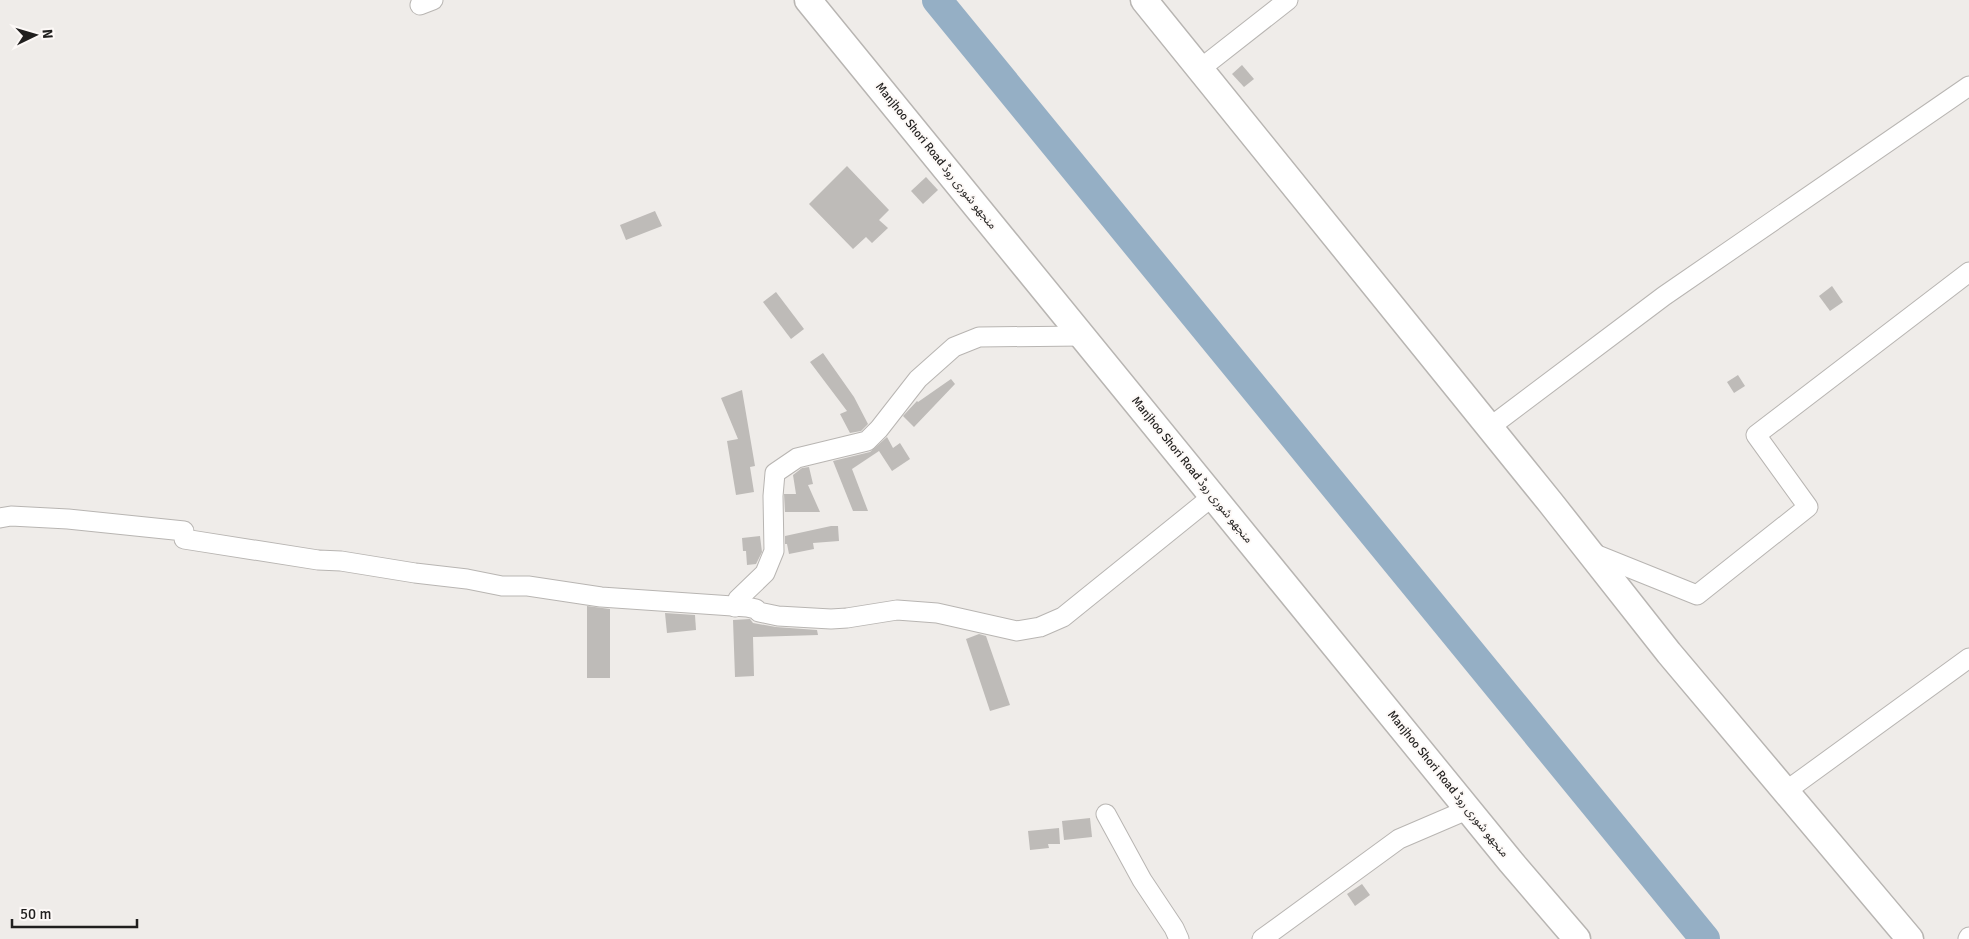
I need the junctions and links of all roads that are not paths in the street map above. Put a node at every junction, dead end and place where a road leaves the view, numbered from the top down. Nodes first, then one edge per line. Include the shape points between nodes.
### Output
1 (808, 0) edge
2 (1144, 0) edge
3 (1288, 0) edge
4 (1200, 70) junction
5 (1969, 86) edge
6 (1969, 272) edge
7 (1082, 336) junction
8 (1490, 427) junction
9 (1212, 496) junction
10 (0, 518) edge
11 (1589, 551) junction
12 (734, 608) junction
13 (1969, 658) edge
14 (1786, 791) junction
15 (1469, 809) junction
16 (1106, 814) dead end
17 (1178, 939) edge
18 (1262, 939) edge
19 (1577, 939) edge
20 (1910, 939) edge

1 - 7 street, Manjhoo Shori Road منجھو شوری روڈ
2 - 4 street
3 - 4 street
4 - 8 street
5 - 8 street via 1664,296
6 - 11 street via 1756,435 1808,507 1697,594
7 - 9 street, Manjhoo Shori Road منجھو شوری روڈ
7 - 12 street via 979,338 954,347 918,379 867,441 797,458 775,472 774,551 765,573 738,599
8 - 11 street
9 - 12 street via 1063,617 1040,627 1017,631 937,614 897,610 831,619 778,616 752,608
9 - 15 street, Manjhoo Shori Road منجھو شوری روڈ
10 - 12 street via 68,519 167,528 184,531 184,539 415,574 601,597
11 - 14 street via 1669,654
13 - 14 street
14 - 20 street
15 - 18 street via 1399,839
15 - 19 street, Manjhoo Shori Road منجھو شوری روڈ
16 - 17 street

